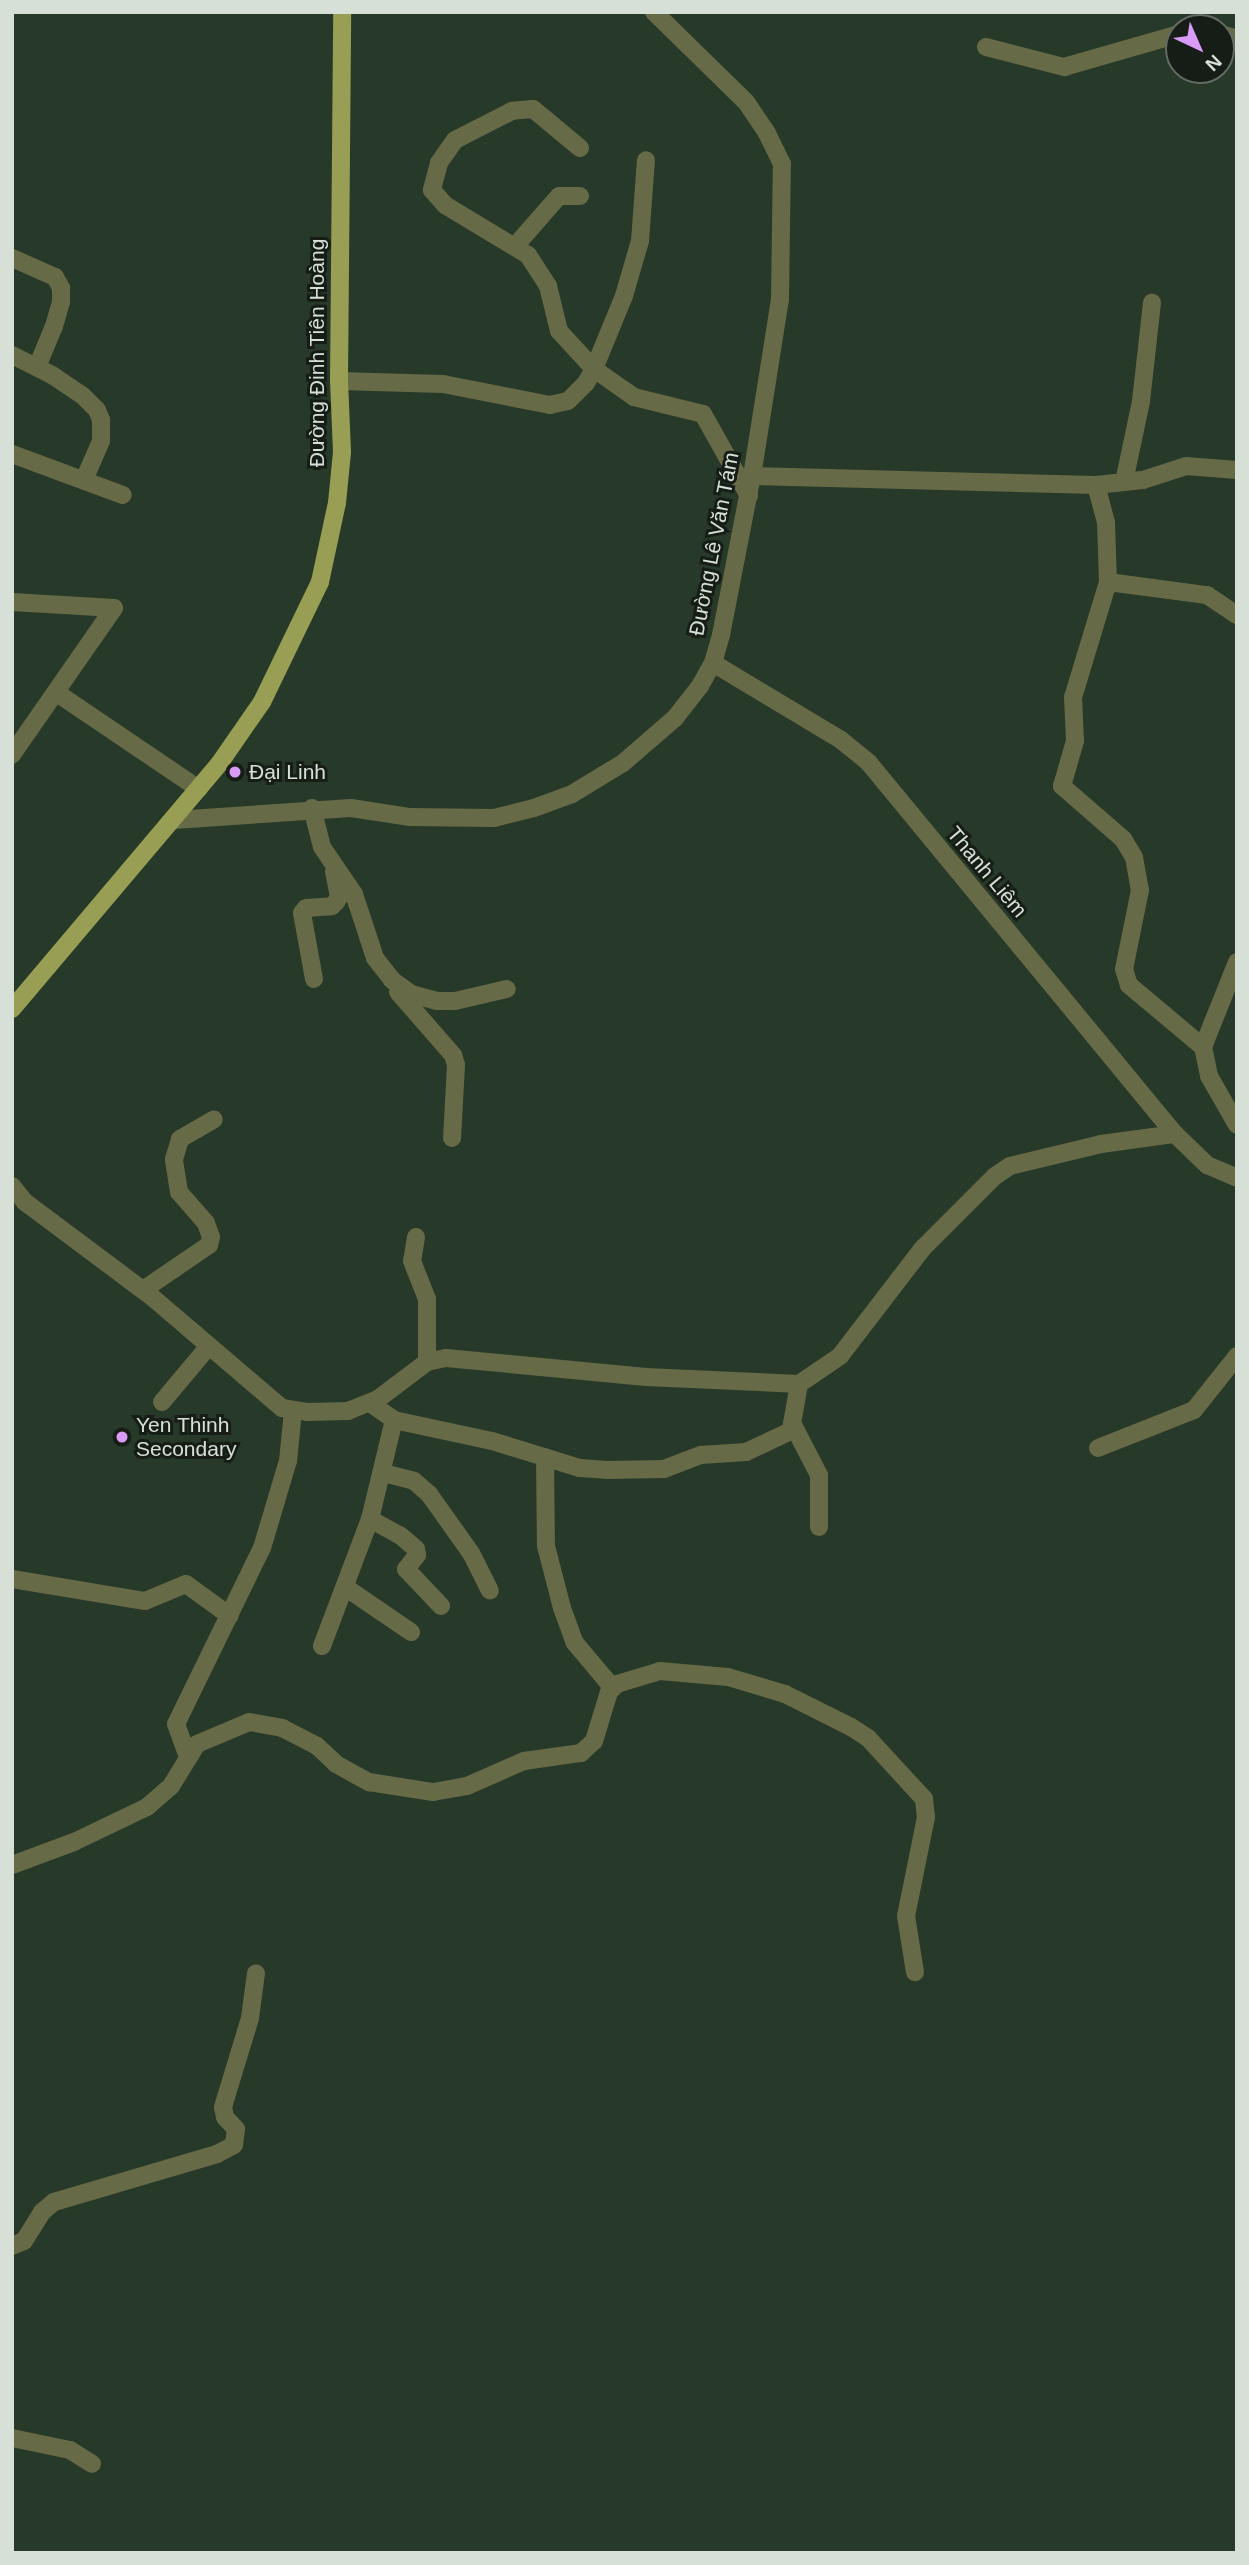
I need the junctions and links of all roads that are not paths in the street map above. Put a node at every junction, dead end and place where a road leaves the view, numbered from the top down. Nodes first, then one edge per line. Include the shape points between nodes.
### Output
1 (342, 12) edge
2 (654, 12) edge
3 (1165, 38) edge
4 (986, 47) dead end
5 (580, 148) dead end
6 (646, 160) dead end
7 (580, 196) dead end
8 (516, 245) junction
9 (12, 258) edge
10 (1152, 303) dead end
11 (12, 355) edge
12 (37, 367) junction
13 (594, 369) junction
14 (339, 381) junction
15 (12, 454) edge
16 (1237, 470) edge
17 (752, 476) junction
18 (84, 480) junction
19 (1124, 482) junction
20 (1096, 485) junction
21 (123, 495) dead end
22 (749, 496) junction
23 (1108, 582) junction
24 (12, 603) edge
25 (1237, 615) edge
26 (713, 663) junction
27 (64, 698) junction
28 (12, 755) edge
29 (199, 789) junction
30 (313, 808) junction
31 (174, 820) junction
32 (332, 864) junction
33 (1237, 962) edge
34 (314, 979) dead end
35 (392, 980) junction
36 (507, 989) dead end
37 (12, 1009) edge
38 (1203, 1047) junction
39 (214, 1119) dead end
40 (1237, 1125) edge
41 (1175, 1134) junction
42 (452, 1139) dead end
43 (1237, 1178) edge
44 (12, 1186) edge
45 (416, 1237) dead end
46 (143, 1290) junction
47 (209, 1346) junction
48 (1237, 1356) edge
49 (427, 1362) junction
50 (799, 1384) junction
51 (162, 1402) dead end
52 (370, 1403) junction
53 (293, 1412) junction
54 (394, 1420) junction
55 (793, 1430) junction
56 (1098, 1448) dead end
57 (545, 1457) junction
58 (383, 1473) junction
59 (370, 1519) junction
60 (819, 1527) dead end
61 (12, 1579) edge
62 (345, 1587) junction
63 (490, 1591) dead end
64 (440, 1606) dead end
65 (230, 1616) junction
66 (411, 1632) dead end
67 (322, 1646) dead end
68 (612, 1687) junction
69 (188, 1757) junction
70 (12, 1865) edge
71 (915, 1972) dead end
72 (256, 1973) dead end
73 (12, 2246) edge
74 (12, 2438) edge
75 (92, 2464) dead end

1 - 14 main road, Đường Đinh Tiên Hoàng
2 - 17 street, Đường Lê Văn Tám via 746,102 782,164 779,299
3 - 4 street via 1064,67
5 - 8 street via 529,108 455,140 446,150 432,190 445,205
6 - 13 street via 640,241 624,296
7 - 8 street via 559,196
8 - 13 street via 548,286 559,331
9 - 12 street via 55,277 61,288 54,326
10 - 19 street via 1141,401
11 - 12 street
12 - 18 street via 97,410 102,441
13 - 14 street via 579,392 556,405 443,384
13 - 22 street via 634,397 703,414
14 - 29 main road, Đường Đinh Tiên Hoàng via 342,452 337,503 320,582 262,702
15 - 18 street
16 - 19 street via 1186,466
17 - 20 street
17 - 22 street, Đường Lê Văn Tám
18 - 21 street
19 - 20 street
20 - 23 street via 1106,522
22 - 26 street, Đường Lê Văn Tám
23 - 25 street via 1207,595
23 - 38 street via 1073,697 1075,741 1062,786 1123,839 1135,857 1140,890 1124,969 1129,985
24 - 27 street via 114,608
26 - 30 street, Đường Lê Văn Tám via 675,718 623,763 572,794 534,808 494,818 410,817 351,808
26 - 41 street, Thanh Liêm via 841,740 869,762
27 - 28 street
27 - 29 street
29 - 31 main road, Đường Đinh Tiên Hoàng
30 - 31 street, Đường Lê Văn Tám
30 - 32 street via 322,848
31 - 37 main road, Đường Đinh Tiên Hoàng
32 - 34 street via 339,897 336,902 306,908 302,913
32 - 35 street via 354,894 375,958
33 - 38 street
35 - 36 street via 411,994 437,1001
35 - 42 street via 453,1055
38 - 40 street via 1209,1076
39 - 46 street via 180,1139 174,1159 179,1192 206,1223 209,1245
41 - 43 street, Thanh Liêm via 1207,1165
41 - 50 street via 1101,1144 1010,1166 922,1249 840,1356
44 - 46 street via 25,1202
45 - 49 street via 412,1261 427,1299
46 - 47 street
47 - 51 street
47 - 53 street via 264,1395
48 - 56 street via 1194,1410
49 - 50 street via 446,1358 646,1377
49 - 52 street
50 - 55 street
52 - 53 street via 348,1411
52 - 54 street
53 - 65 street via 288,1461 262,1548
54 - 57 street
54 - 58 street
55 - 57 street via 746,1452 701,1455 642,1472 580,1468
55 - 60 street via 819,1475
57 - 68 street via 546,1546 562,1608 575,1643
58 - 59 street
58 - 63 street via 414,1481 429,1494 471,1553
59 - 62 street
59 - 64 street via 416,1549 406,1569
61 - 65 street via 145,1601 186,1584
62 - 66 street
62 - 67 street
65 - 69 street via 176,1724
68 - 69 street via 601,1727 581,1753 523,1761 456,1789 419,1792 369,1782 336,1764 317,1746 263,1723 249,1722 208,1737
68 - 71 street via 660,1671 728,1677 785,1695 868,1738 926,1802 906,1916
69 - 70 street via 171,1786 147,1807
72 - 73 street via 250,2018 223,2107 236,2129 234,2145 54,2202 42,2212 30,2234
74 - 75 street via 70,2449

